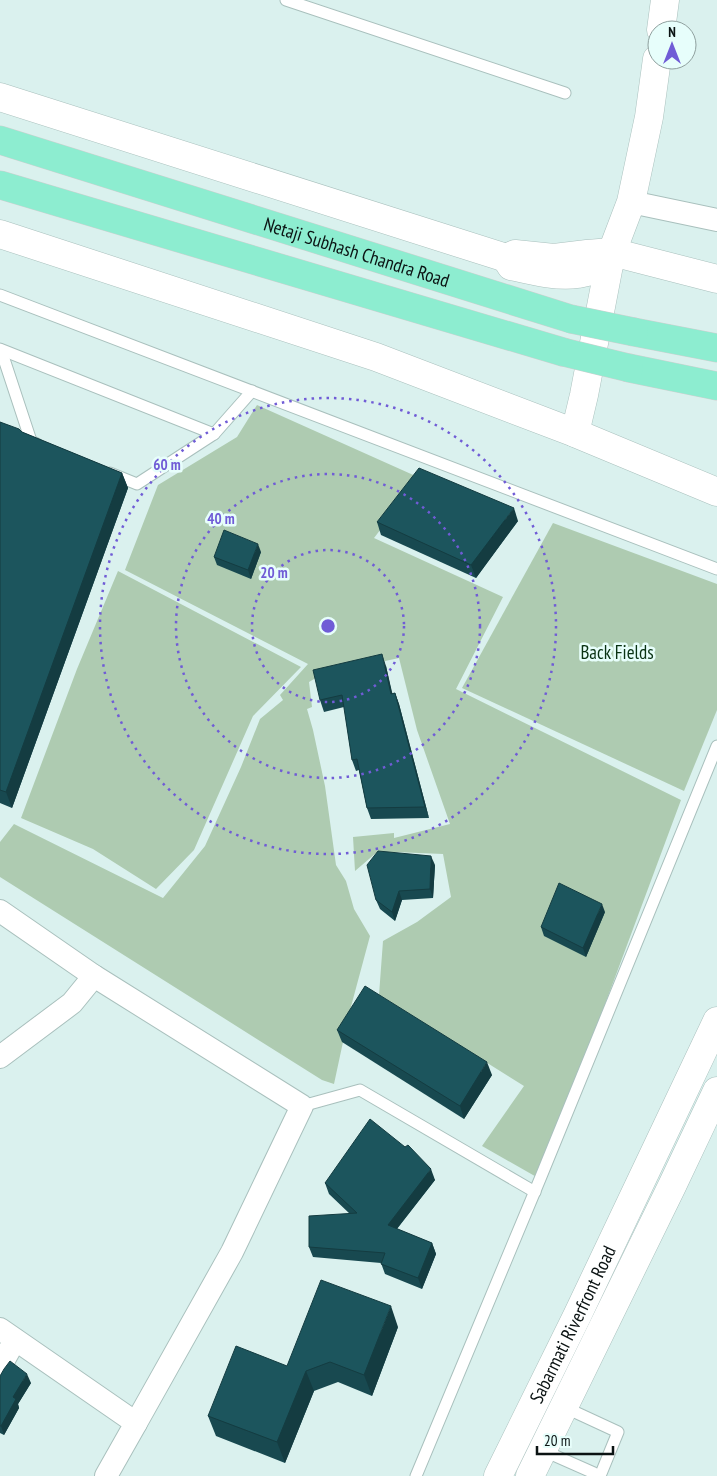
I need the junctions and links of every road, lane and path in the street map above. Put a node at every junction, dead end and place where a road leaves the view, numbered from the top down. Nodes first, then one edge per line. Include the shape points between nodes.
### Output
1 (286, 0) edge
2 (665, 0) edge
3 (662, 20) edge
4 (656, 70) edge
5 (565, 93) dead end
6 (0, 97) edge
7 (0, 140) edge
8 (0, 185) edge
9 (631, 202) junction
10 (717, 220) edge
11 (0, 234) edge
12 (611, 259) junction
13 (717, 279) edge
14 (0, 294) edge
15 (717, 348) edge
16 (1, 350) edge
17 (717, 386) edge
18 (252, 391) junction
19 (575, 433) junction
20 (214, 434) junction
21 (49, 448) edge
22 (99, 469) edge
23 (717, 492) edge
24 (717, 569) edge
25 (717, 746) edge
26 (0, 911) edge
27 (94, 976) junction
28 (717, 1021) edge
29 (0, 1057) edge
30 (717, 1091) edge
31 (302, 1106) junction
32 (646, 1171) junction
33 (672, 1186) junction
34 (535, 1192) junction
35 (8, 1334) edge
36 (0, 1367) edge
37 (564, 1407) junction
38 (136, 1423) junction
39 (542, 1450) junction
40 (597, 1475) edge
41 (106, 1476) edge
42 (416, 1476) edge
43 (498, 1476) edge
44 (530, 1476) edge

1 - 5 lane
2 - 3 street
4 - 9 street
6 - 12 street via 506,258 515,254 554,258 587,254
7 - 15 main road, Netaji Subhash Chandra Road, bridge via 571,319
8 - 17 main road, Netaji Subhash Chandra Road, bridge via 563,352
9 - 10 street
9 - 12 street
11 - 19 street via 376,357
12 - 13 street
12 - 19 street
14 - 18 lane
16 - 20 lane
16 - 21 lane via 31,441
18 - 20 lane
18 - 24 lane
19 - 23 street
20 - 22 lane via 137,484
25 - 34 lane
26 - 27 street
27 - 29 street via 72,1003
27 - 31 street
28 - 32 street
30 - 33 street
31 - 34 lane via 360,1090
31 - 38 street via 232,1252
32 - 33 street
32 - 43 street, Sabarmati Riverfront Road
33 - 37 street, Sabarmati Riverfront Road
34 - 42 lane
35 - 36 street
35 - 38 street
37 - 39 street, Sabarmati Riverfront Road
37 - 40 lane via 618,1432
38 - 41 street
39 - 40 lane
39 - 44 street, Sabarmati Riverfront Road

